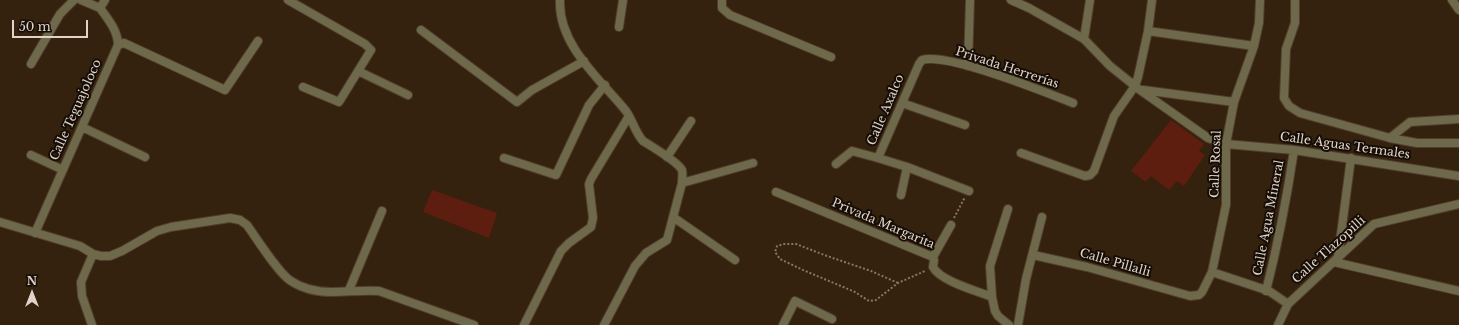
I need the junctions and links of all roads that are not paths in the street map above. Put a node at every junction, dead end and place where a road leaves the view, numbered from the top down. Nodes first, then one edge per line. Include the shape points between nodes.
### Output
1 (74, 0) edge
2 (81, 0) edge
3 (105, 0) edge
4 (288, 0) edge
5 (560, 0) edge
6 (623, 0) edge
7 (722, 0) edge
8 (970, 0) edge
9 (1012, 0) edge
10 (1090, 0) edge
11 (1152, 0) edge
12 (1260, 0) edge
13 (1295, 0) edge
14 (1452, 0) edge
15 (1029, 4) edge
16 (100, 8) junction
17 (1459, 10) edge
18 (619, 27) dead end
19 (421, 30) dead end
20 (1148, 32) junction
21 (1084, 39) junction
22 (258, 41) dead end
23 (118, 45) junction
24 (1254, 46) junction
25 (831, 57) dead end
26 (933, 58) joint
27 (584, 61) junction
28 (31, 64) dead end
29 (968, 66) junction
30 (358, 71) junction
31 (605, 85) junction
32 (303, 87) dead end
33 (1137, 88) junction
34 (408, 95) dead end
35 (1234, 102) junction
36 (902, 103) junction
37 (1073, 103) dead end
38 (630, 116) junction
39 (1459, 119) edge
40 (691, 121) dead end
41 (965, 125) dead end
42 (82, 127) junction
43 (1390, 138) junction
44 (1459, 143) edge
45 (1226, 144) junction
46 (1294, 150) junction
47 (1021, 153) dead end
48 (31, 155) dead end
49 (145, 157) dead end
50 (667, 157) junction
51 (504, 158) dead end
52 (878, 158) junction
53 (1351, 158) junction
54 (753, 163) dead end
55 (836, 164) dead end
56 (907, 167) junction
57 (63, 170) junction
58 (1459, 176) edge
59 (682, 183) junction
60 (969, 191) road end
61 (776, 192) dead end
62 (901, 195) dead end
63 (1459, 204) edge
64 (1008, 209) dead end
65 (382, 211) dead end
66 (673, 217) junction
67 (1042, 217) dead end
68 (0, 222) edge
69 (951, 225) road end
70 (35, 233) junction
71 (93, 254) junction
72 (1033, 255) junction
73 (933, 256) junction
74 (1336, 259) junction
75 (735, 260) dead end
76 (1212, 272) junction
77 (349, 290) junction
78 (1266, 291) junction
79 (1459, 291) edge
80 (1190, 296) joint
81 (992, 297) junction
82 (1288, 304) junction
83 (832, 319) dead end
84 (460, 323) edge
85 (1279, 323) edge
86 (92, 325) edge
87 (474, 325) edge
88 (524, 325) edge
89 (604, 325) edge
90 (782, 325) edge
91 (1009, 325) edge
92 (1018, 325) edge
93 (1289, 325) edge

1 - 28 street via 60,14
2 - 16 street
3 - 16 street
4 - 30 street via 365,44 370,50
5 - 27 street via 562,22
6 - 18 street
7 - 25 street via 722,8 730,15
8 - 29 street
9 - 15 street, Calle Aguas Termales
10 - 21 street
11 - 20 street
12 - 24 street, Calle Rosal
13 - 43 street via 1295,22 1286,49 1284,98 1289,106 1300,113
14 - 17 street
15 - 21 street, Calle Aguas Termales
16 - 23 street via 110,20 118,38
19 - 27 street via 517,102 532,90
20 - 24 street
20 - 33 street
21 - 33 street, Calle Aguas Termales via 1110,66
22 - 23 street via 225,90 124,43
23 - 42 street, Calle Teguajoloco
24 - 35 street, Calle Rosal
26 - 29 street, Privada Herrerías
26 - 36 street, Calle Axalco via 922,60 919,64
27 - 31 street
29 - 37 street, Privada Herrerías
30 - 32 street via 339,102
30 - 34 street
31 - 38 street
31 - 51 street via 589,105 556,175
33 - 35 street
33 - 45 street, Calle Aguas Termales via 1208,138
33 - 47 street via 1114,116 1094,171 1090,175 1085,176
35 - 45 street, Calle Rosal
36 - 41 street
36 - 52 street, Calle Axalco
38 - 50 street via 643,141
38 - 88 street via 590,179 593,218 591,227 561,251
39 - 43 street via 1410,122
40 - 50 street
42 - 49 street
42 - 57 street, Calle Teguajoloco
43 - 44 street via 1417,143
45 - 46 street, Calle Aguas Termales
45 - 76 street, Calle Rosal via 1226,205
46 - 53 street, Calle Aguas Termales
46 - 78 street, Calle Agua Mineral via 1286,202
48 - 57 street
50 - 59 street via 682,170
52 - 55 street via 852,151
52 - 56 street, Calle Axalco
53 - 58 street, Calle Aguas Termales
53 - 74 street
54 - 59 street
56 - 60 street, Calle Axalco
56 - 62 street
57 - 70 street, Calle Teguajoloco
59 - 66 street
61 - 73 street, Privada Margarita
63 - 74 street, Calle Tlazopilli via 1374,224
64 - 81 street via 990,266
65 - 77 street
66 - 75 street
66 - 89 street via 667,240 646,253 635,266
67 - 72 street
68 - 70 street
69 - 73 street
70 - 71 street via 80,246
71 - 77 street via 110,256 157,231 171,227 230,218 240,220 247,226 289,281 317,291
71 - 86 street via 81,282 82,296
72 - 80 street, Calle Pillalli via 1087,266
72 - 92 street
73 - 81 street, Privada Margarita via 933,267 938,273
74 - 79 street
74 - 82 street, Calle Tlazopilli
76 - 78 street
76 - 80 street, Calle Rosal via 1202,292
77 - 84 street via 378,291
78 - 82 street
81 - 91 street via 998,316
82 - 85 street, Calle Tlazopilli
83 - 90 street via 795,301
84 - 87 street
85 - 93 street

